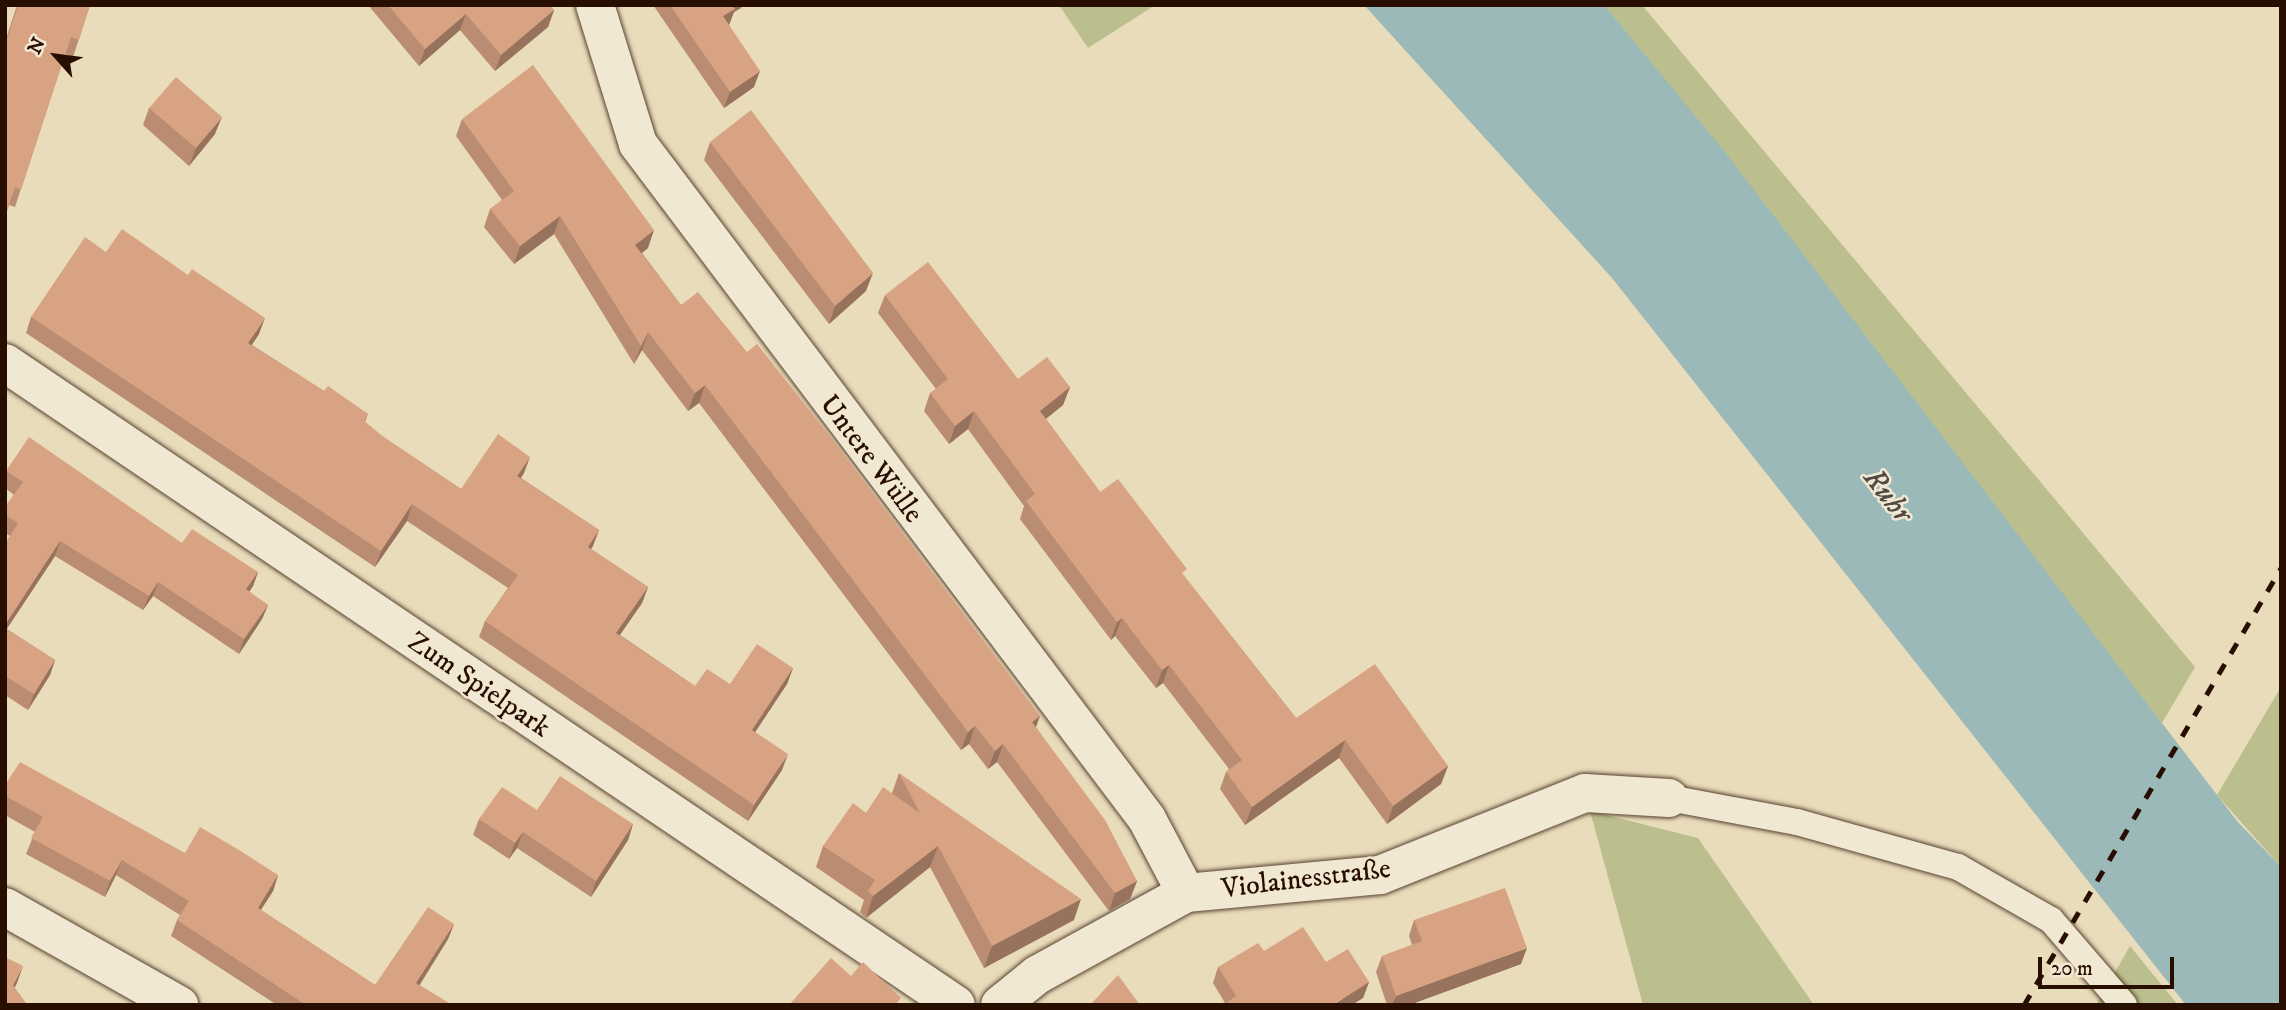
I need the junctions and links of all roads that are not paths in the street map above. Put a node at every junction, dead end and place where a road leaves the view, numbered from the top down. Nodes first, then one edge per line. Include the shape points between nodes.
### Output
1 (595, 5) edge
2 (5, 363) edge
3 (1669, 798) joint
4 (1186, 893) junction
5 (5, 907) edge
6 (178, 1005) edge
7 (956, 1005) edge
8 (1000, 1005) edge
9 (2124, 1005) edge

1 - 4 street, Untere Wülle via 638,144 1147,820
2 - 7 street, Zum Spielpark
3 - 4 street, Violainesstraße via 1585,793 1380,875
3 - 9 lane via 1797,822 1958,867 2051,920
4 - 8 street, Violainesstraße via 1037,975
5 - 6 street

